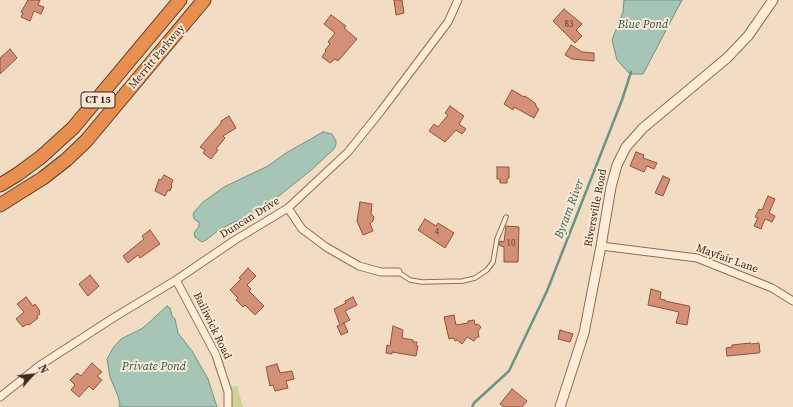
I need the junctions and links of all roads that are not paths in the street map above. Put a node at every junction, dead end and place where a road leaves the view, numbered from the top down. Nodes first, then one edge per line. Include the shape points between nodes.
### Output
1 (180, 0) edge
2 (204, 0) edge
3 (458, 0) edge
4 (773, 0) edge
5 (0, 185) edge
6 (0, 205) edge
7 (288, 208) junction
8 (506, 217) dead end
9 (601, 246) junction
10 (398, 272) joint
11 (176, 280) junction
12 (793, 302) edge
13 (0, 397) edge
14 (228, 407) edge
15 (560, 407) edge

1 - 5 highway, Merritt Parkway / CT 15 via 73,128 41,157
2 - 6 highway, Merritt Parkway / CT 15 via 86,141 44,178
3 - 7 street, Duncan Drive via 448,22 348,152
4 - 9 street, Riversville Road via 748,36 727,58 643,128 626,147 610,187
7 - 10 street via 302,229 326,247 359,266 382,272
7 - 11 street, Duncan Drive
8 - 10 lane via 497,239 493,262 475,278 463,281 422,282 410,280
9 - 12 street, Mayfair Lane via 697,258 772,288
9 - 15 street, Riversville Road via 584,333
11 - 13 street, Duncan Drive via 39,366
11 - 14 street, Bailiwick Road via 216,355 228,392

